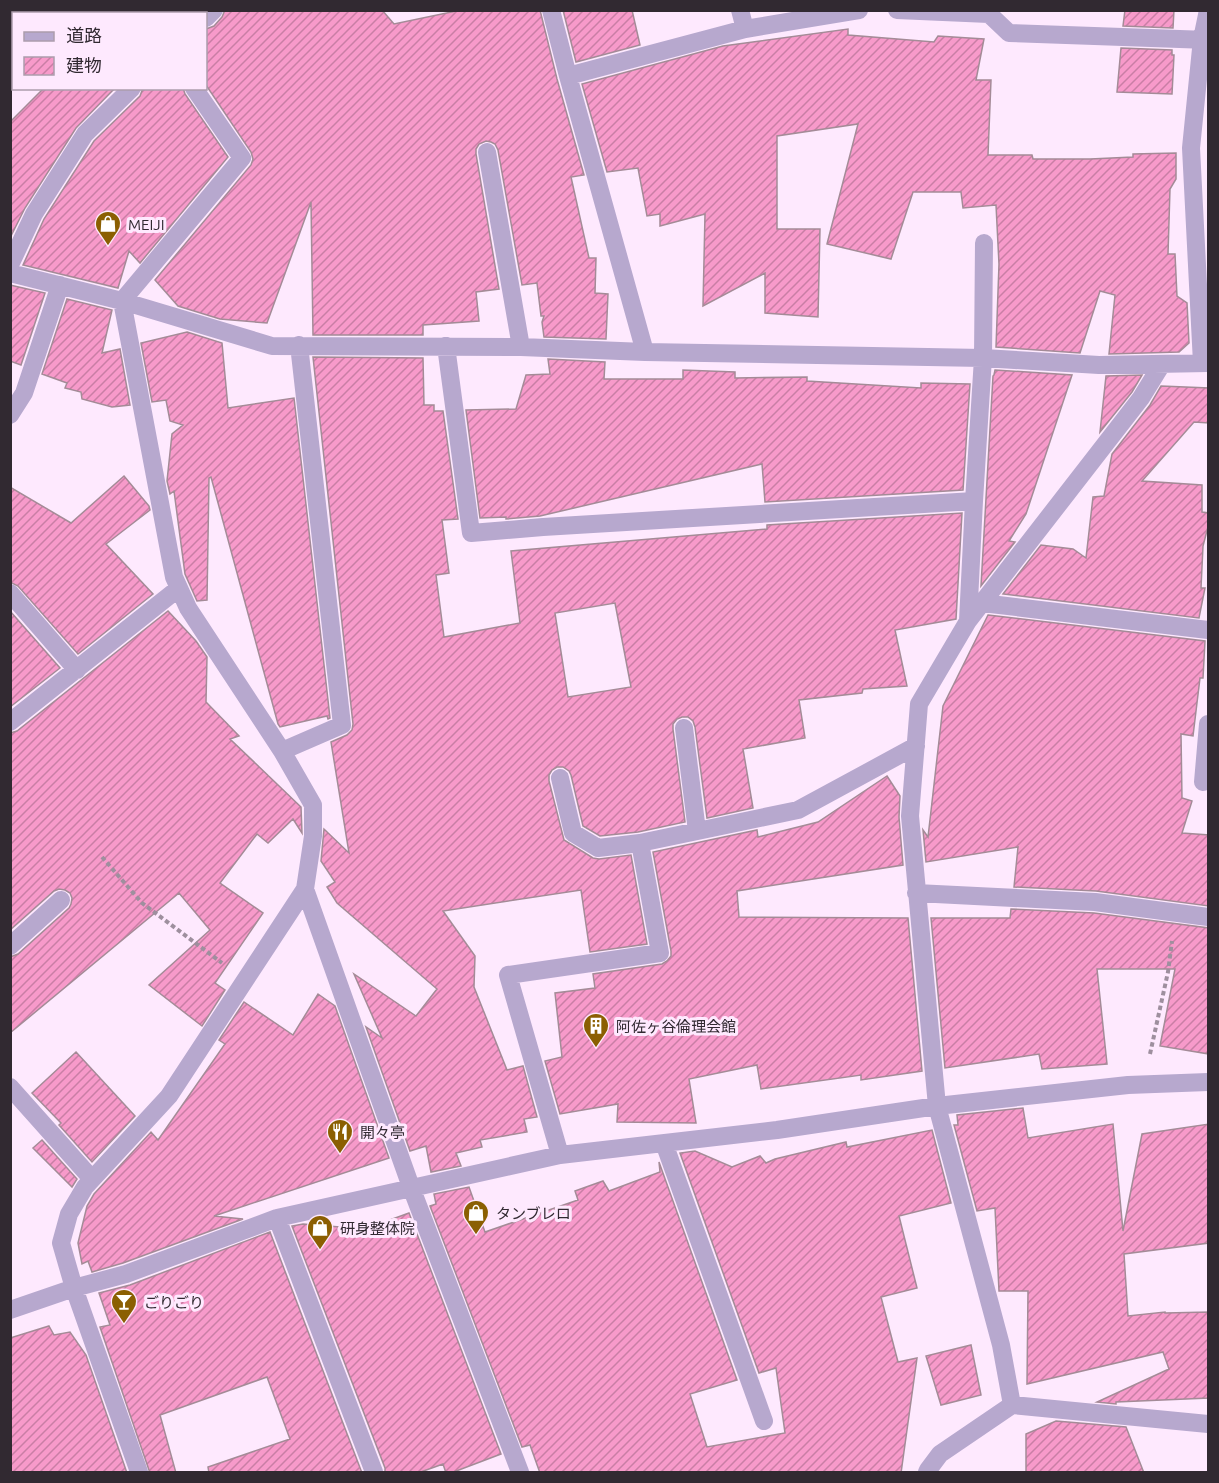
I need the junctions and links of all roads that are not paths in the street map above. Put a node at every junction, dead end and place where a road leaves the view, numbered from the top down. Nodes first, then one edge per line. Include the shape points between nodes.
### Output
1 (551, 10) edge
2 (740, 10) edge
3 (859, 10) edge
4 (897, 10) edge
5 (1208, 10) edge
6 (745, 29) junction
7 (1205, 40) edge
8 (568, 76) junction
9 (130, 90) edge
10 (195, 90) edge
11 (487, 152) dead end
12 (984, 243) dead end
13 (10, 265) edge
14 (10, 273) edge
15 (60, 285) junction
16 (122, 301) junction
17 (299, 345) junction
18 (446, 346) junction
19 (521, 347) junction
20 (645, 352) junction
21 (983, 358) junction
22 (1205, 363) edge
23 (1162, 364) junction
24 (10, 415) edge
25 (974, 501) junction
26 (179, 588) junction
27 (10, 593) edge
28 (982, 603) junction
29 (968, 621) junction
30 (1209, 630) edge
31 (77, 670) junction
32 (10, 722) edge
33 (1209, 724) edge
34 (684, 728) dead end
35 (916, 746) junction
36 (282, 751) junction
37 (560, 778) dead end
38 (1203, 782) dead end
39 (697, 831) junction
40 (640, 843) junction
41 (305, 889) junction
42 (916, 894) junction
43 (61, 900) dead end
44 (1209, 917) edge
45 (10, 946) edge
46 (1209, 1082) edge
47 (10, 1087) edge
48 (937, 1106) junction
49 (664, 1143) junction
50 (560, 1155) junction
51 (92, 1179) junction
52 (411, 1187) junction
53 (277, 1218) junction
54 (74, 1288) junction
55 (10, 1310) edge
56 (1012, 1405) junction
57 (764, 1421) dead end
58 (1209, 1424) edge
59 (139, 1473) edge
60 (374, 1473) edge
61 (520, 1473) edge
62 (927, 1473) edge

1 - 8 street
2 - 6 street
3 - 6 street
4 - 7 street via 989,14 1009,33
5 - 7 street
6 - 8 street
7 - 22 street via 1191,148
8 - 20 street
9 - 13 street via 85,134 34,214
10 - 16 street via 242,158
11 - 19 street
12 - 21 street
14 - 15 street
15 - 16 street
15 - 24 street via 24,393
16 - 17 street via 272,346
16 - 26 street
17 - 18 street
17 - 36 street via 342,725
18 - 19 street
18 - 25 street via 471,533
19 - 20 street
20 - 21 street
21 - 23 street via 1099,365
21 - 25 street
22 - 23 street
23 - 28 street
25 - 29 street
26 - 31 street
26 - 36 street via 188,608
27 - 31 street
28 - 29 street
28 - 30 street
29 - 35 street via 919,704
31 - 32 street
33 - 38 street
34 - 39 street
35 - 39 street via 798,810
35 - 42 street via 910,816
36 - 41 street via 313,805
37 - 40 street via 573,833 598,848
39 - 40 street
40 - 50 street via 660,953 508,975
41 - 51 street via 169,1096
41 - 52 street
42 - 44 street via 1095,902
42 - 48 street
43 - 45 street
46 - 48 street via 1128,1085
47 - 51 street
48 - 49 street
48 - 56 street
49 - 50 street
49 - 57 street
50 - 52 street
51 - 54 street via 69,1214 61,1243
52 - 53 street
52 - 61 street
53 - 54 street via 126,1274
53 - 60 street
54 - 55 street
54 - 59 street
56 - 58 street
56 - 62 street via 940,1454

